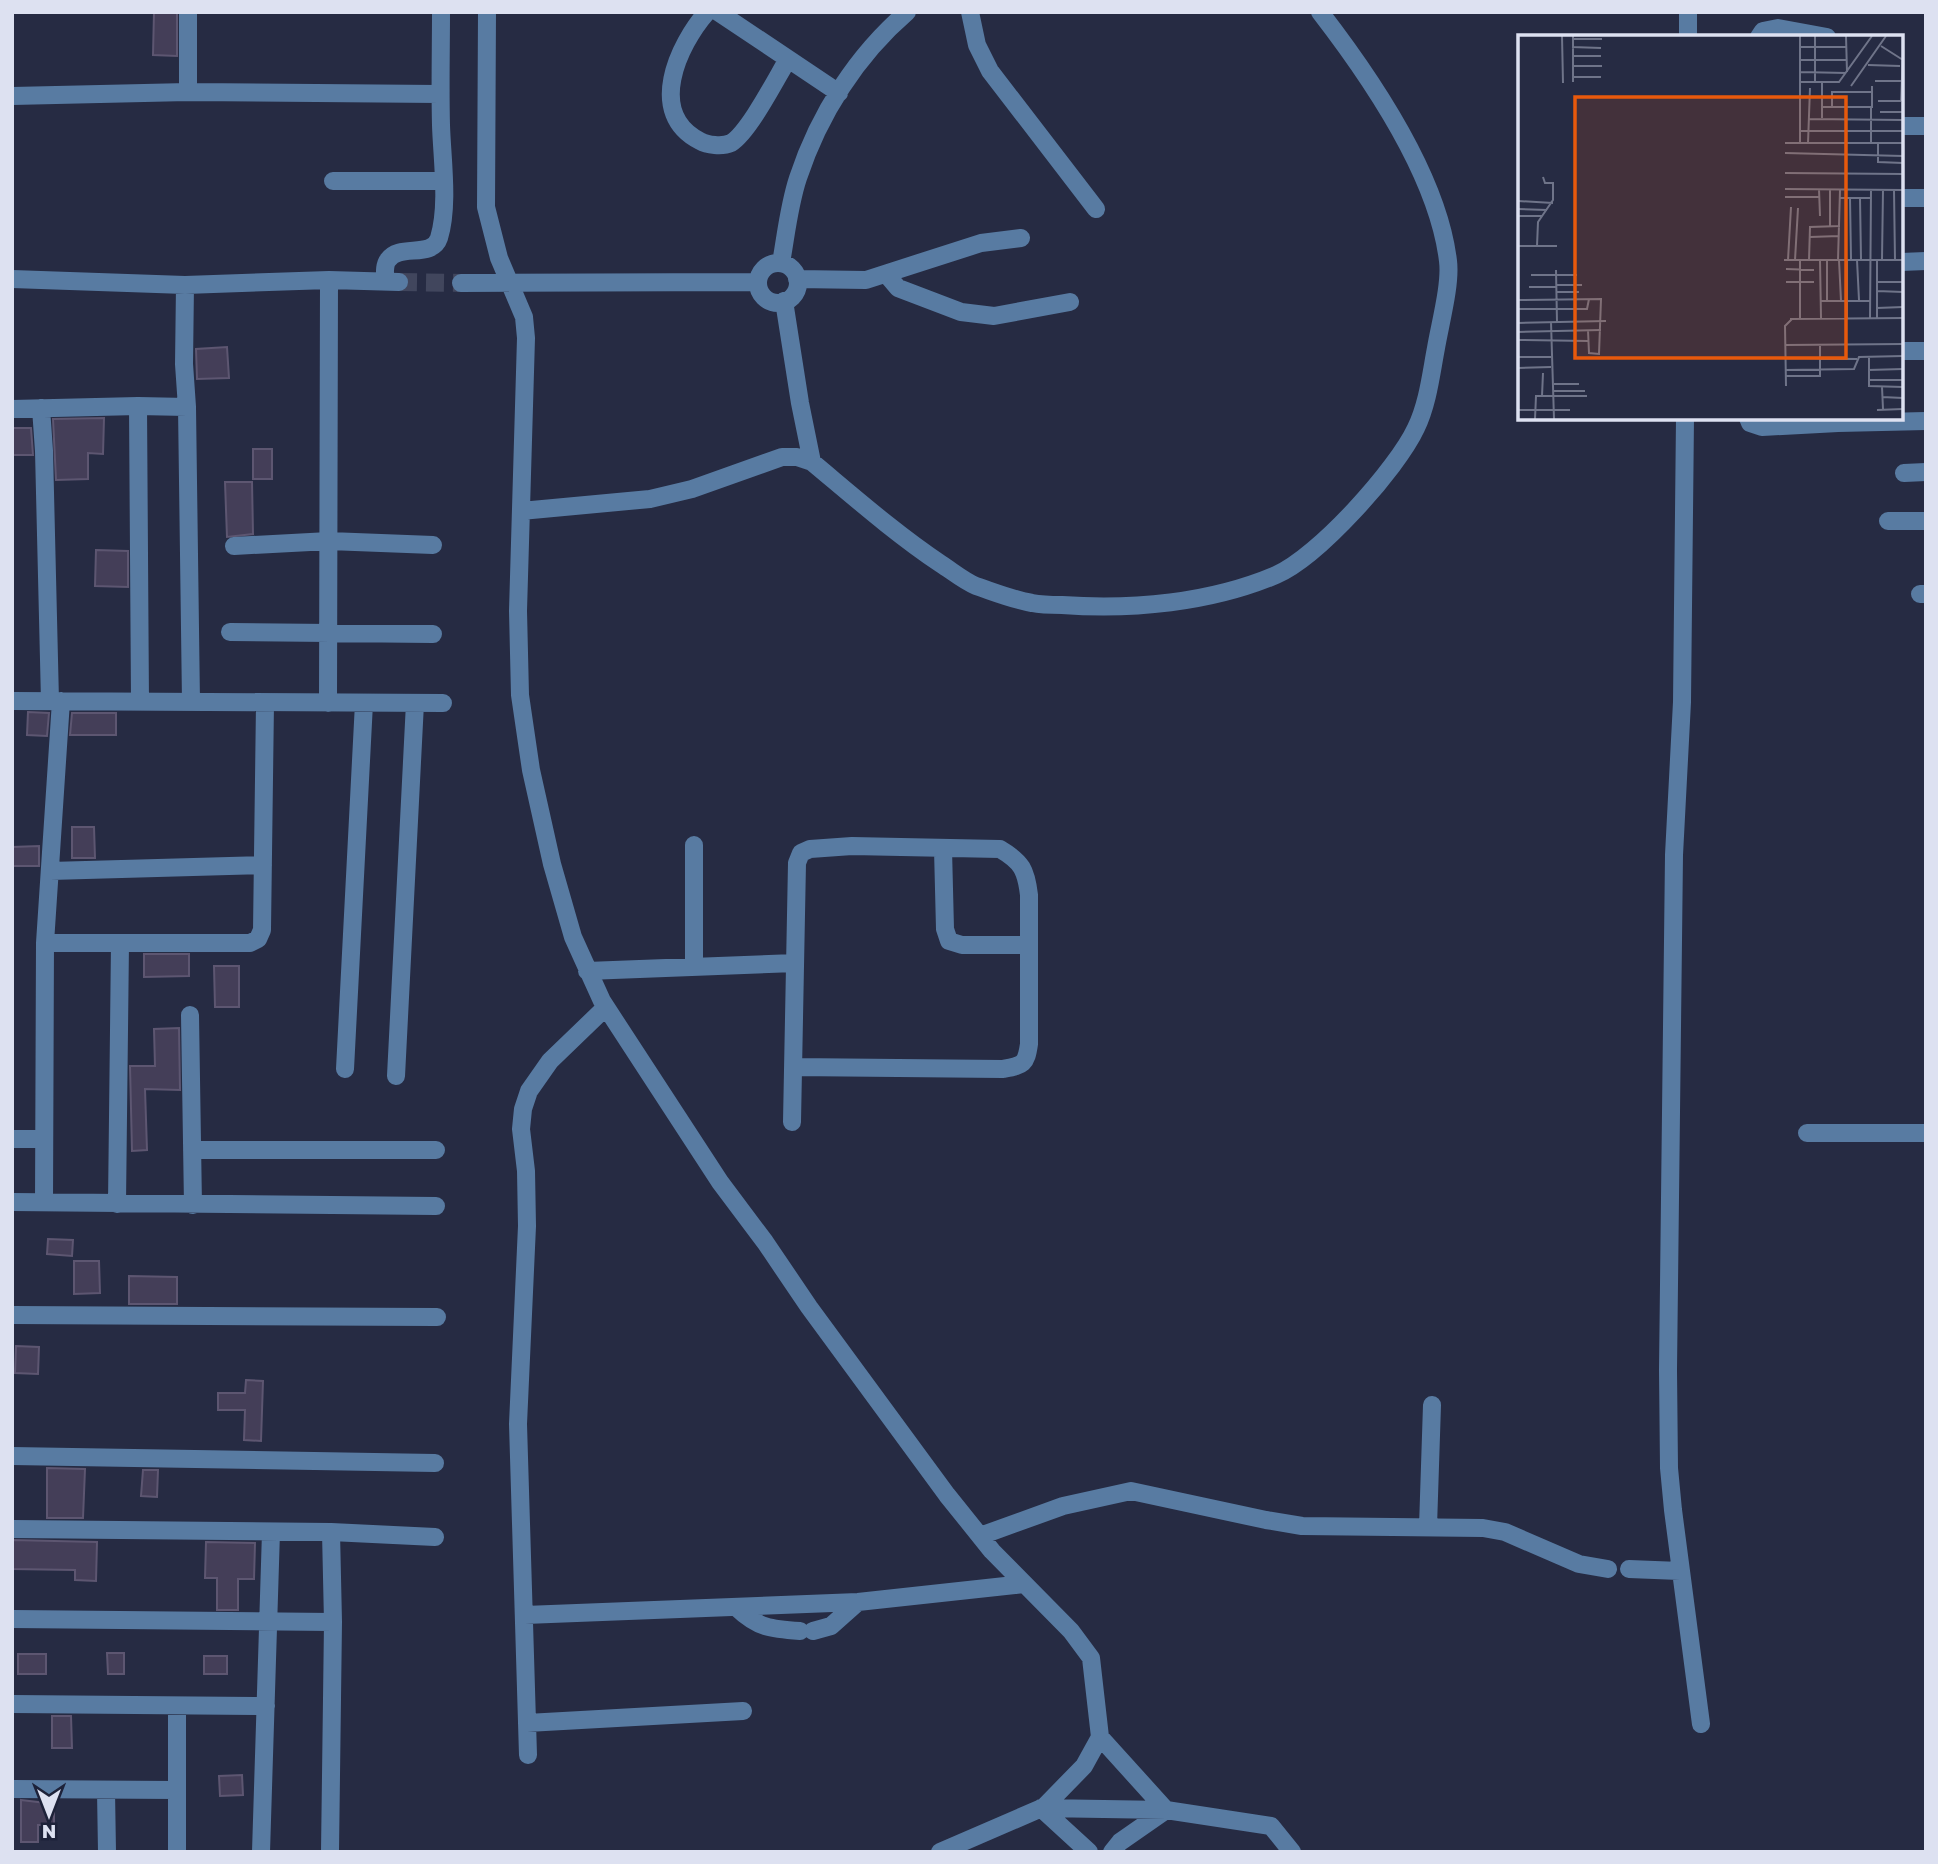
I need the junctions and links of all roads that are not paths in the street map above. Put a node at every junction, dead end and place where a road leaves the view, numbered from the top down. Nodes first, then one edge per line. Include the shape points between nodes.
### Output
1 (188, 12) edge
2 (441, 12) edge
3 (487, 12) edge
4 (707, 12) edge
5 (718, 12) edge
6 (907, 12) edge
7 (971, 12) edge
8 (1320, 12) edge
9 (1688, 12) edge
10 (1688, 35) edge
11 (1760, 35) edge
12 (1816, 35) edge
13 (788, 59) junction
14 (188, 92) junction
15 (838, 93) junction
16 (440, 94) junction
17 (12, 96) edge
18 (1903, 126) edge
19 (1926, 126) edge
20 (333, 181) dead end
21 (443, 181) junction
22 (1903, 198) edge
23 (1926, 198) edge
24 (1096, 209) dead end
25 (1021, 238) dead end
26 (1903, 261) edge
27 (1926, 261) edge
28 (781, 263) junction
29 (887, 275) junction
30 (12, 279) edge
31 (797, 279) junction
32 (329, 280) junction
33 (758, 282) junction
34 (461, 283) tunnel mouth
35 (509, 284) junction
36 (185, 285) junction
37 (784, 302) junction
38 (1070, 302) dead end
39 (1903, 351) edge
40 (1926, 351) edge
41 (138, 406) junction
42 (187, 407) junction
43 (41, 408) junction
44 (12, 409) edge
45 (1685, 420) edge
46 (1749, 420) edge
47 (1838, 420) edge
48 (1926, 421) edge
49 (812, 462) junction
50 (1926, 472) edge
51 (1903, 473) dead end
52 (522, 511) junction
53 (1888, 521) dead end
54 (1926, 521) edge
55 (329, 541) junction
56 (433, 545) dead end
57 (234, 546) dead end
58 (230, 632) dead end
59 (329, 632) junction
60 (433, 634) dead end
61 (12, 701) edge
62 (55, 701) junction
63 (140, 702) junction
64 (191, 702) junction
65 (265, 703) junction
66 (328, 703) junction
67 (363, 703) junction
68 (415, 703) junction
69 (443, 704) dead end
70 (694, 845) dead end
71 (943, 849) junction
72 (263, 865) junction
73 (50, 871) junction
74 (45, 943) junction
75 (120, 943) junction
76 (1029, 945) junction
77 (795, 964) junction
78 (694, 967) junction
79 (587, 971) junction
80 (606, 1007) junction
81 (190, 1015) dead end
82 (793, 1068) junction
83 (345, 1069) dead end
84 (396, 1076) dead end
85 (792, 1122) dead end
86 (1807, 1133) dead end
87 (1926, 1133) edge
88 (12, 1139) edge
89 (44, 1139) junction
90 (192, 1150) junction
91 (436, 1150) dead end
92 (12, 1202) edge
93 (44, 1202) junction
94 (117, 1204) junction
95 (193, 1205) junction
96 (436, 1206) dead end
97 (12, 1315) edge
98 (437, 1317) dead end
99 (1432, 1405) dead end
100 (12, 1456) edge
101 (435, 1463) dead end
102 (1428, 1527) junction
103 (12, 1530) edge
104 (331, 1531) junction
105 (271, 1532) junction
106 (980, 1536) junction
107 (435, 1537) dead end
108 (1608, 1569) dead end
109 (1629, 1569) dead end
110 (1680, 1571) junction
111 (1024, 1584) junction
112 (858, 1602) junction
113 (737, 1608) junction
114 (525, 1615) junction
115 (12, 1619) edge
116 (268, 1622) junction
117 (333, 1622) junction
118 (12, 1704) edge
119 (177, 1706) junction
120 (266, 1706) junction
121 (743, 1711) dead end
122 (527, 1723) junction
123 (1701, 1724) dead end
124 (1100, 1737) junction
125 (528, 1755) dead end
126 (12, 1789) edge
127 (176, 1790) junction
128 (106, 1791) junction
129 (1041, 1808) junction
130 (1166, 1810) junction
131 (107, 1852) edge
132 (177, 1852) edge
133 (261, 1852) edge
134 (330, 1852) edge
135 (940, 1852) edge
136 (1089, 1852) edge
137 (1112, 1852) edge
138 (1292, 1852) edge

1 - 14 street
2 - 16 street
3 - 35 street via 486,207
4 - 13 street via 676,59 671,81 676,118 685,132 702,143 731,142 747,126
5 - 13 street
6 - 15 street via 859,60
7 - 24 street via 977,45 990,71
8 - 49 street via 1360,64 1426,180 1448,263 1443,312 1416,428 1391,466 1325,541 1278,574 1238,589 1195,598 1089,607 1033,603 973,585 920,550
9 - 10 street
11 - 12 street via 1778,28
13 - 15 street
14 - 16 street
14 - 17 street
15 - 28 street via 798,179
16 - 21 street
18 - 19 street
20 - 21 street
21 - 32 street via 437,242 430,248 391,257 386,263 392,281
22 - 23 street
25 - 29 street via 981,243
26 - 27 street
28 - 31 street via 794,271
28 - 33 street via 763,270
29 - 31 street via 866,280
29 - 38 street via 898,288 961,312 995,316
30 - 36 street
31 - 37 street via 795,293
32 - 36 street
32 - 55 street
33 - 35 street
33 - 37 street via 769,301
34 - 35 street
35 - 52 street via 524,317 526,338
36 - 42 street
37 - 49 street
39 - 40 street
41 - 42 street
41 - 43 street
41 - 63 street
42 - 64 street
43 - 44 street
43 - 62 street
45 - 110 street via 1668,1370 1669,1468
46 - 47 street via 1762,427
47 - 48 street
49 - 52 street via 782,457 650,499
50 - 51 street
52 - 79 street via 520,695 552,864
53 - 54 street
55 - 56 street
55 - 57 street
55 - 59 street
58 - 59 street
59 - 60 street
59 - 66 street
61 - 62 street
62 - 63 street
62 - 73 street
63 - 64 street
64 - 65 street
65 - 66 street
65 - 72 street
66 - 67 street
67 - 68 street
67 - 83 street
68 - 69 street
68 - 84 street
70 - 78 street
71 - 76 street via 1000,849 1014,857 1027,873
71 - 76 street via 949,941
71 - 77 street via 852,846 801,853
72 - 73 street
72 - 75 street via 258,939 250,943
73 - 74 street
74 - 75 street
74 - 89 street
75 - 94 street
76 - 82 street via 1029,1044 1027,1059 1020,1066
77 - 78 street
77 - 82 street
78 - 79 street
79 - 80 street
80 - 106 street via 809,1307
80 - 114 street via 550,1061 523,1109 527,1226 519,1424
81 - 90 street
82 - 85 street
86 - 87 street
88 - 89 street
89 - 93 street
90 - 91 street
90 - 95 street
92 - 93 street
93 - 94 street
94 - 95 street
95 - 96 street
97 - 98 street
99 - 102 street
100 - 101 street
102 - 106 street via 1303,1526 1131,1491 1063,1506
102 - 108 street via 1505,1532 1580,1564
103 - 105 street
104 - 105 street
104 - 107 street
104 - 117 street
105 - 116 street
106 - 111 street
109 - 110 street
110 - 123 street
111 - 112 street
111 - 124 street via 1091,1658
112 - 113 street
112 - 113 street via 831,1626 806,1631 758,1625
113 - 114 street
114 - 122 street
115 - 116 street
116 - 117 street
116 - 120 street
117 - 134 street
118 - 119 street
119 - 120 street
119 - 127 street
120 - 133 street
121 - 122 street
122 - 125 street
124 - 129 street via 1084,1766
124 - 130 street
126 - 128 street
127 - 128 street
127 - 132 street
128 - 131 street
129 - 130 street
129 - 135 street
129 - 136 street
130 - 137 street
130 - 138 street via 1271,1826

